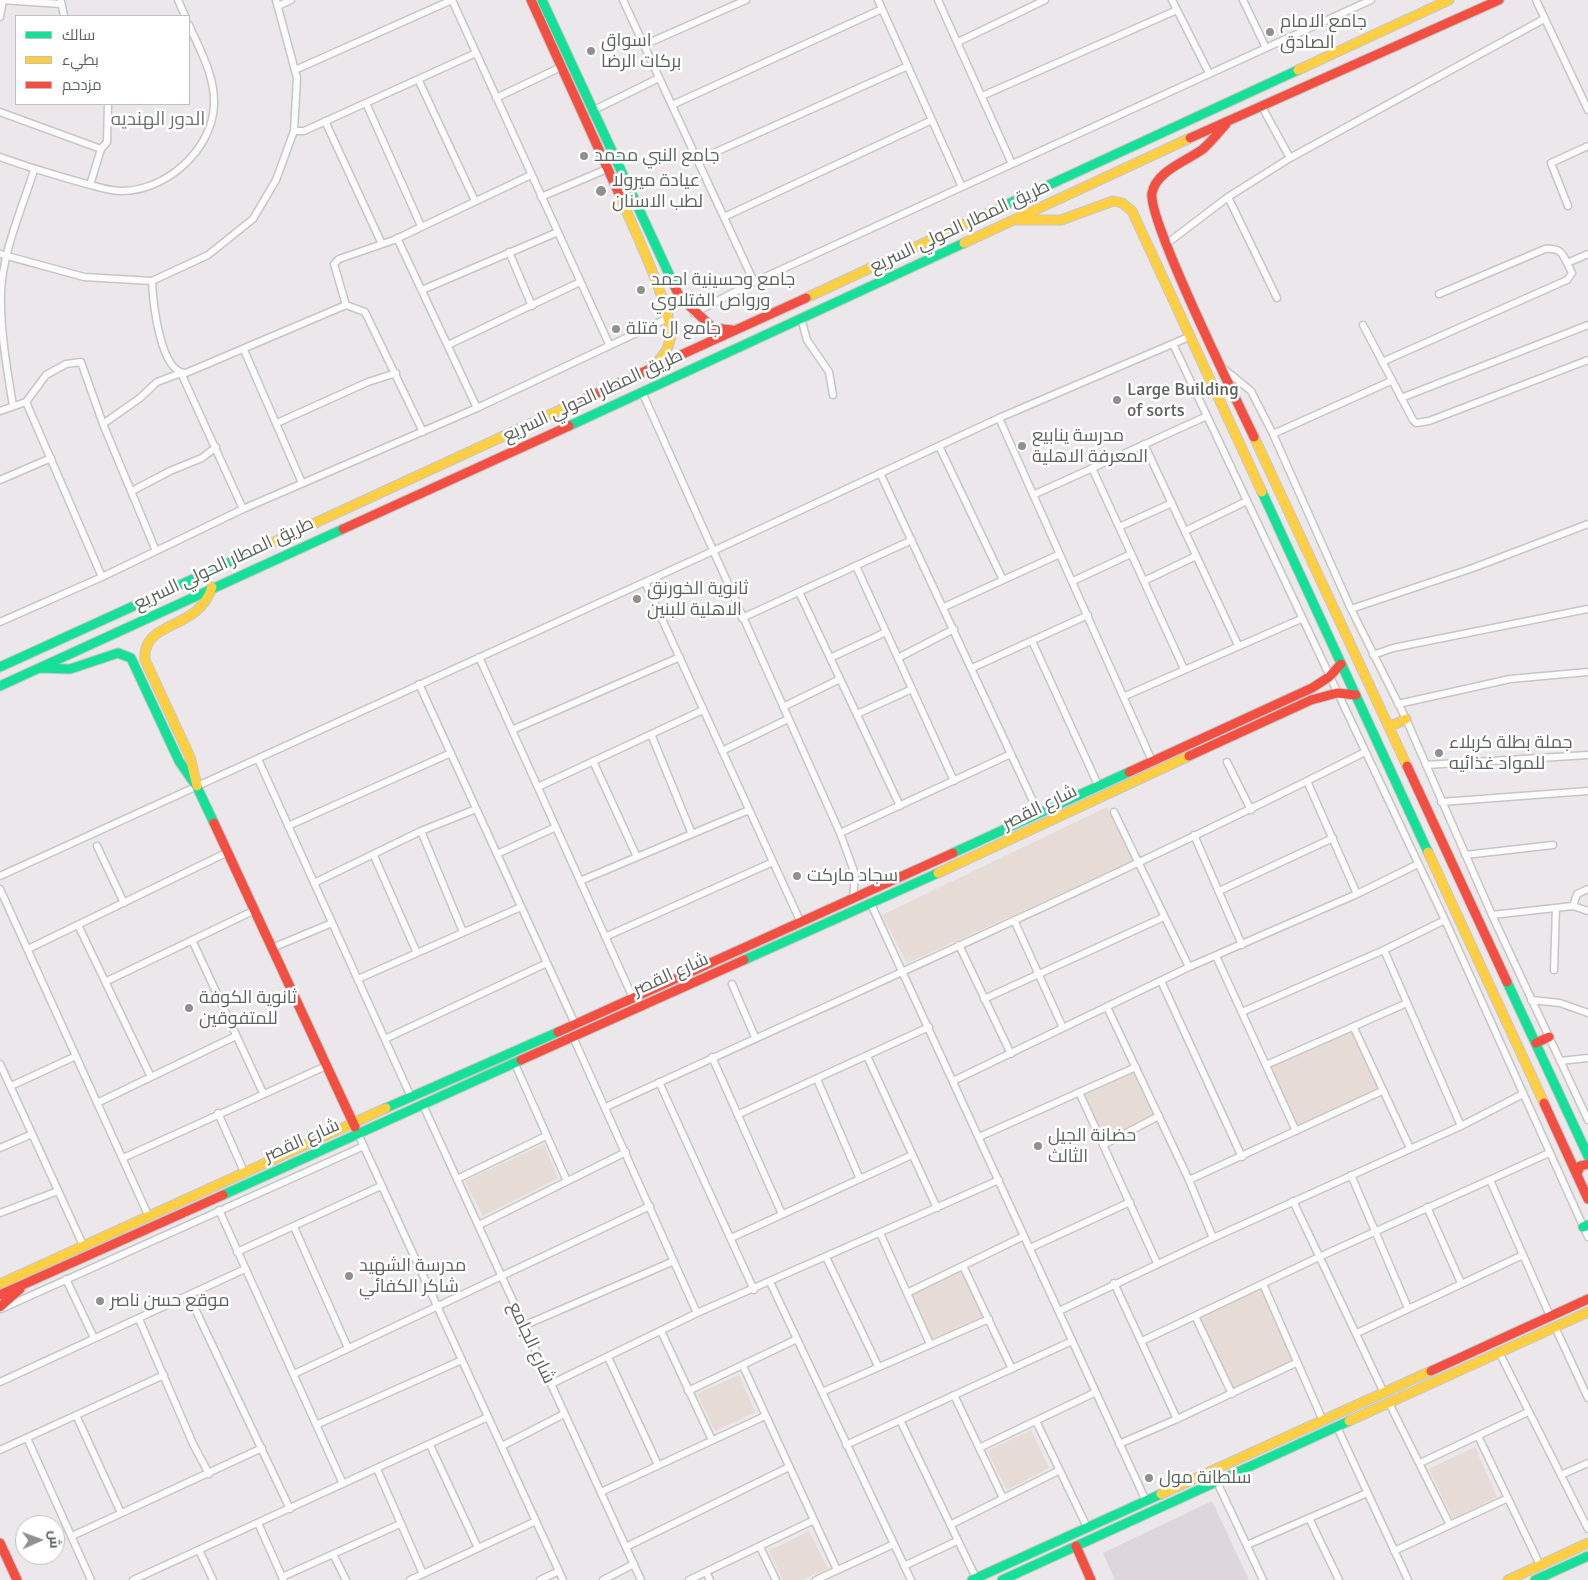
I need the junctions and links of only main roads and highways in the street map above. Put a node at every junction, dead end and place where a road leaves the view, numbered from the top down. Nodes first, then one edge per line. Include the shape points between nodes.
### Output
1 (531, 0) edge
2 (542, 0) edge
3 (1449, 0) edge
4 (1499, 0) edge
5 (1236, 117) junction
6 (625, 182) junction
7 (615, 185) junction
8 (1006, 223) junction
9 (738, 329) junction
10 (651, 368) junction
11 (1256, 439) junction
12 (1242, 448) junction
13 (1270, 469) junction
14 (1256, 478) junction
15 (212, 587) junction
16 (1341, 664) junction
17 (0, 667) edge
18 (39, 667) junction
19 (0, 686) edge
20 (1356, 695) junction
21 (1406, 719) road end
22 (1389, 727) junction
23 (1414, 778) junction
24 (1398, 785) junction
25 (197, 787) junction
26 (1426, 805) junction
27 (1411, 812) junction
28 (1022, 820) junction
29 (1006, 827) junction
30 (1027, 833) junction
31 (1011, 841) junction
32 (1501, 968) junction
33 (694, 972) junction
34 (1486, 977) junction
35 (699, 980) junction
36 (664, 985) junction
37 (669, 994) junction
38 (1515, 1000) junction
39 (1499, 1007) junction
40 (1549, 1037) road end
41 (1536, 1043) junction
42 (353, 1123) junction
43 (358, 1134) junction
44 (1580, 1138) junction
45 (1564, 1147) junction
46 (1588, 1156) edge
47 (1588, 1164) edge
48 (1577, 1174) junction
49 (1588, 1199) edge
50 (132, 1224) junction
51 (136, 1234) junction
52 (102, 1237) junction
53 (106, 1248) junction
54 (27, 1282) junction
55 (0, 1284) edge
56 (0, 1295) edge
57 (1588, 1298) edge
58 (0, 1308) edge
59 (1588, 1312) edge
60 (1247, 1456) junction
61 (1228, 1465) junction
62 (1253, 1466) junction
63 (1234, 1475) junction
64 (0, 1543) edge
65 (1588, 1543) edge
66 (1076, 1546) junction
67 (1588, 1556) edge
68 (15, 1579) edge
69 (974, 1579) edge
70 (1002, 1580) edge
71 (1091, 1580) edge
72 (1508, 1580) edge
73 (1535, 1580) edge

1 - 7 main road
2 - 6 main road
3 - 9 main road, طريق المطار الحولي السريع
4 - 5 main road, طريق المطار الحولي السريع
5 - 8 main road, طريق المطار الحولي السريع
5 - 11 main road via 1222,127 1204,148 1162,176 1154,186 1153,210 1165,245
6 - 7 main road via 621,186
6 - 9 main road via 678,296 713,328
7 - 10 main road via 669,315 670,339 664,356
8 - 12 main road via 1026,219 1060,220 1108,202 1126,205 1134,215
8 - 15 main road, طريق المطار الحولي السريع
9 - 10 main road, طريق المطار الحولي السريع
10 - 17 main road, طريق المطار الحولي السريع
11 - 12 main road via 1252,447
11 - 13 main road
12 - 14 main road
13 - 14 main road via 1260,470
13 - 22 main road
14 - 16 main road
15 - 18 main road, طريق المطار الحولي السريع
15 - 25 main road via 200,610 151,636 144,651 145,660 190,757
16 - 20 main road
16 - 28 main road, شارع القصر via 1312,688
18 - 19 main road, طريق المطار الحولي السريع
18 - 25 main road via 53,671 68,670 114,654 128,656 179,761
20 - 24 main road
20 - 30 main road, شارع القصر via 1338,693 1311,700
21 - 22 main road
22 - 23 main road
23 - 24 main road via 1409,786
23 - 26 main road
24 - 27 main road
25 - 42 main road
26 - 27 main road via 1415,804
26 - 32 main road
27 - 34 main road
28 - 29 main road, شارع القصر
28 - 30 main road via 1021,827
29 - 31 main road via 1012,832
29 - 33 main road, شارع القصر
30 - 31 main road, شارع القصر
31 - 35 main road, شارع القصر
32 - 34 main road via 1497,976
32 - 38 main road
33 - 35 main road
33 - 36 main road, شارع القصر
34 - 39 main road
35 - 37 main road, شارع القصر
36 - 37 main road via 669,988
36 - 42 main road, شارع القصر
37 - 43 main road, شارع القصر
38 - 39 main road via 1506,998
38 - 41 main road
39 - 45 main road
40 - 41 main road
41 - 44 main road
42 - 43 main road
42 - 50 main road, شارع القصر
43 - 51 main road, شارع القصر
44 - 45 main road via 1576,1147
44 - 46 main road
45 - 48 main road
47 - 48 main road via 1580,1166
48 - 49 main road
50 - 51 main road via 131,1231
50 - 52 main road, شارع القصر
51 - 53 main road, شارع القصر
52 - 53 main road via 107,1240
52 - 55 main road, شارع القصر
53 - 54 main road, شارع القصر
54 - 56 main road, شارع القصر
54 - 58 main road
57 - 60 main road
59 - 62 main road
60 - 61 main road
60 - 62 main road
61 - 63 main road via 1233,1468
61 - 69 main road
62 - 63 main road
63 - 66 main road
64 - 68 main road
65 - 72 main road
66 - 70 main road
66 - 71 main road
67 - 73 main road

